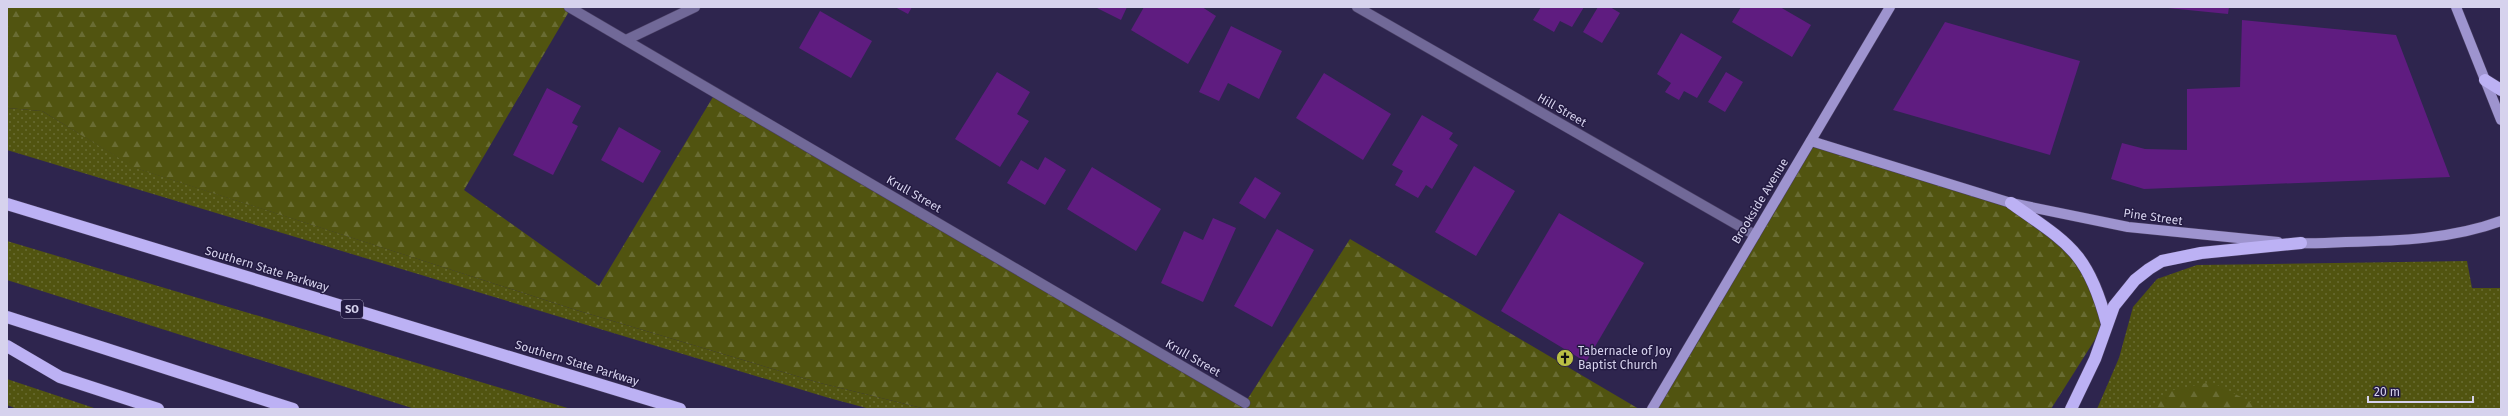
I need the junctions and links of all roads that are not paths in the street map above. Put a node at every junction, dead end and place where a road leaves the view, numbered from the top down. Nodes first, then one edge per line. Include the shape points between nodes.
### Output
1 (569, 7) edge
2 (695, 7) edge
3 (1357, 7) edge
4 (1890, 7) edge
5 (2456, 7) edge
6 (626, 40) junction
7 (2485, 80) junction
8 (2501, 90) edge
9 (2501, 120) edge
10 (1811, 140) junction
11 (2010, 203) junction
12 (7, 204) edge
13 (2501, 220) edge
14 (1755, 235) junction
15 (2300, 243) junction
16 (7, 317) edge
17 (2107, 324) junction
18 (7, 346) edge
19 (1245, 403) dead end
20 (158, 409) edge
21 (293, 409) edge
22 (680, 409) edge
23 (1652, 409) edge
24 (2071, 409) edge

1 - 6 street, Krull Street
2 - 6 street
3 - 14 street, Hill Street
4 - 10 main road, Brookside Avenue
5 - 7 main road
6 - 19 street, Krull Street
7 - 8 highway
7 - 9 main road
10 - 11 main road, Pine Street
10 - 14 main road, Brookside Avenue
11 - 15 main road, Pine Street via 2136,228
11 - 17 highway via 2052,232 2080,257 2097,288
12 - 22 highway, Southern State Parkway / SO
13 - 15 main road, Pine Street via 2465,232 2438,236 2370,242
14 - 23 main road, Brookside Avenue
15 - 17 highway via 2201,253 2162,261 2135,280 2114,306
16 - 21 highway
17 - 24 highway via 2095,360
18 - 20 highway via 60,376

